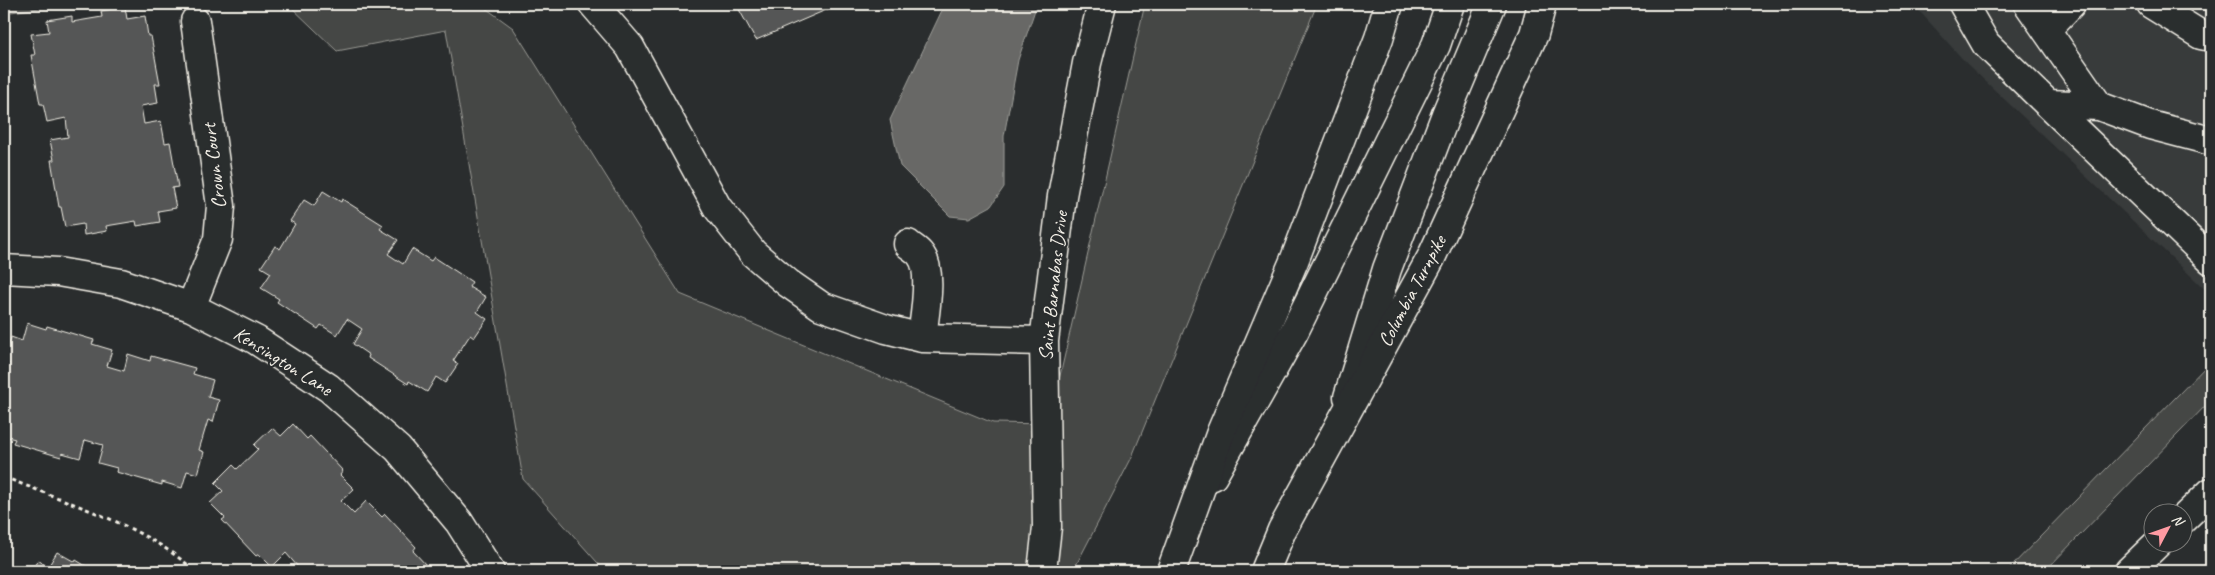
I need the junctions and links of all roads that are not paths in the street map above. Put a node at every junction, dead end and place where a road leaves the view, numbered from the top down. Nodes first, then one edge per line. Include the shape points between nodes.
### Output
1 (593, 4) edge
2 (1102, 4) edge
3 (1389, 4) edge
4 (1450, 4) edge
5 (1492, 4) edge
6 (1542, 4) edge
7 (1963, 4) edge
8 (2028, 4) edge
9 (2071, 4) edge
10 (2150, 4) edge
11 (2189, 4) edge
12 (195, 21) dead end
13 (2046, 30) junction
14 (2206, 36) edge
15 (2048, 104) junction
16 (2099, 106) junction
17 (2211, 141) edge
18 (908, 244) dead end
19 (2211, 260) edge
20 (4, 269) edge
21 (191, 307) junction
22 (922, 338) junction
23 (1044, 342) junction
24 (1339, 427) junction
25 (2211, 492) edge
26 (2192, 510) edge
27 (1190, 518) junction
28 (2149, 552) edge
29 (490, 571) edge
30 (1042, 571) edge
31 (1171, 571) edge
32 (1265, 571) edge
33 (2129, 571) edge

1 - 22 main road via 630,47 717,207 753,253 821,306
2 - 23 main road, Saint Barnabas Drive via 1062,196
3 - 27 main road via 1294,261 1221,432
4 - 27 main road via 1436,44 1294,332
5 - 24 main road via 1387,269
6 - 24 main road, Columbia Turnpike via 1534,34 1431,258
7 - 15 main road via 1986,44
8 - 13 main road
9 - 13 main road
10 - 14 main road
11 - 14 main road
12 - 21 main road, Crown Court via 221,206 218,239
13 - 16 main road
15 - 16 main road
15 - 19 main road
16 - 17 main road via 2150,125
18 - 22 main road via 921,254 927,267
20 - 21 main road, Kensington Lane via 58,272 121,283
21 - 29 main road, Kensington Lane via 256,340 329,388 398,449 459,522
22 - 23 main road
23 - 30 main road, Saint Barnabas Drive via 1047,526
24 - 32 main road, Columbia Turnpike via 1282,530
25 - 26 main road
27 - 31 main road
28 - 33 main road

